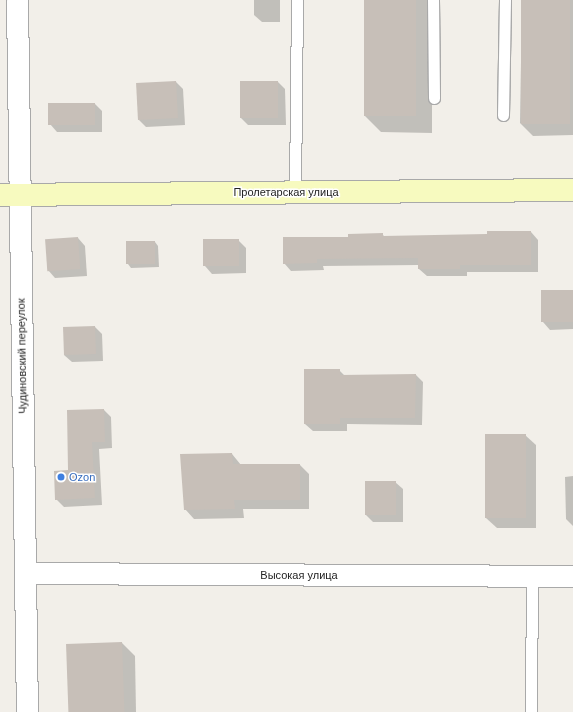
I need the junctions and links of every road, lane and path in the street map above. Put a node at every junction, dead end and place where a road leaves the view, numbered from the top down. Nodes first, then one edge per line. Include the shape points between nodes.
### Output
1 (17, 0) edge
2 (297, 0) edge
3 (433, 0) edge
4 (505, 0) edge
5 (434, 98) dead end
6 (503, 115) dead end
7 (573, 190) edge
8 (295, 192) junction
9 (10, 195) edge
10 (25, 574) junction
11 (532, 576) junction
12 (573, 576) edge
13 (27, 712) edge
14 (531, 712) edge

1 - 9 street, Чудиновский переулок
2 - 8 lane
3 - 5 lane
4 - 6 lane
7 - 8 street, Пролетарская улица
8 - 9 street, Пролетарская улица
9 - 10 street, Чудиновский переулок
10 - 11 street, Высокая улица
10 - 13 street, Чудиновский переулок
11 - 12 street, Высокая улица
11 - 14 lane

